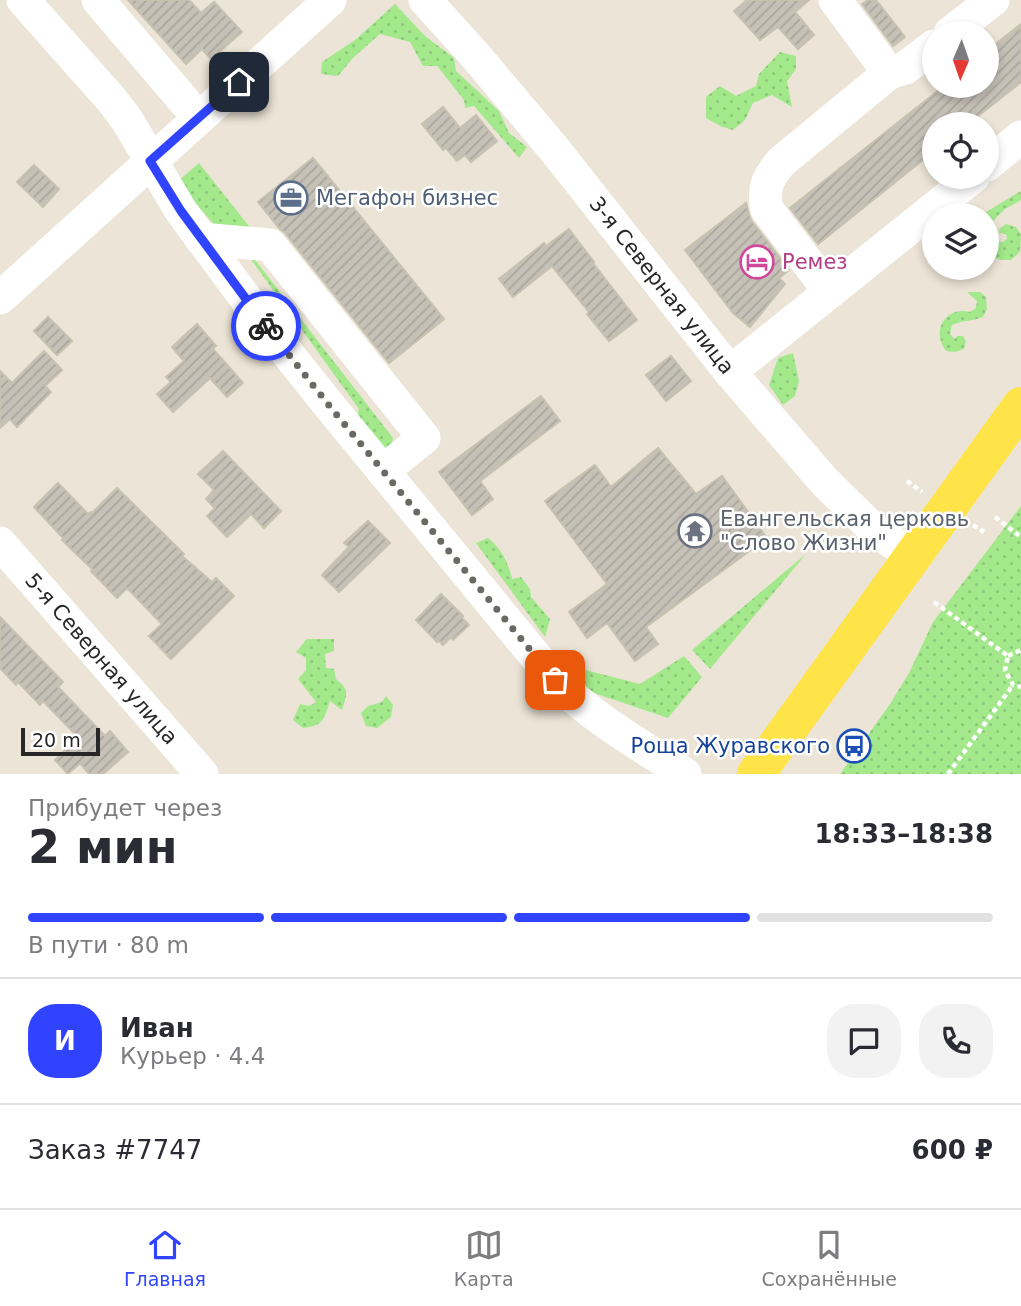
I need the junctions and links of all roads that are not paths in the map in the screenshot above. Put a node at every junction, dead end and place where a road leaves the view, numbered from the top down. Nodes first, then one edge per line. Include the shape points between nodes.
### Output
1 (23, 0) edge
2 (97, 0) edge
3 (330, 0) edge
4 (425, 0) edge
5 (835, 0) edge
6 (993, 0) edge
7 (966, 21) edge
8 (922, 55) edge
9 (889, 73) junction
10 (185, 102) dead end
11 (1021, 137) edge
12 (999, 155) edge
13 (150, 161) junction
14 (957, 189) edge
15 (201, 239) junction
16 (830, 292) junction
17 (0, 298) edge
18 (730, 372) junction
19 (1021, 405) edge
20 (383, 471) junction
21 (0, 543) edge
22 (913, 556) junction
23 (202, 774) edge
24 (685, 774) edge
25 (756, 774) edge

1 - 13 street via 111,99
2 - 10 street
3 - 13 street
4 - 18 street, 3-я Северная улица via 554,149
5 - 9 street
6 - 7 street
8 - 9 street
9 - 16 street via 781,162 764,190 766,208
11 - 12 street
13 - 15 street
13 - 17 street
14 - 16 street
15 - 20 street
15 - 20 street via 270,245 424,438
16 - 18 street
18 - 22 street, 3-я Северная улица via 824,481 873,529
19 - 22 main road
20 - 24 street via 571,697
21 - 23 street, 5-я Северная улица
22 - 25 main road

